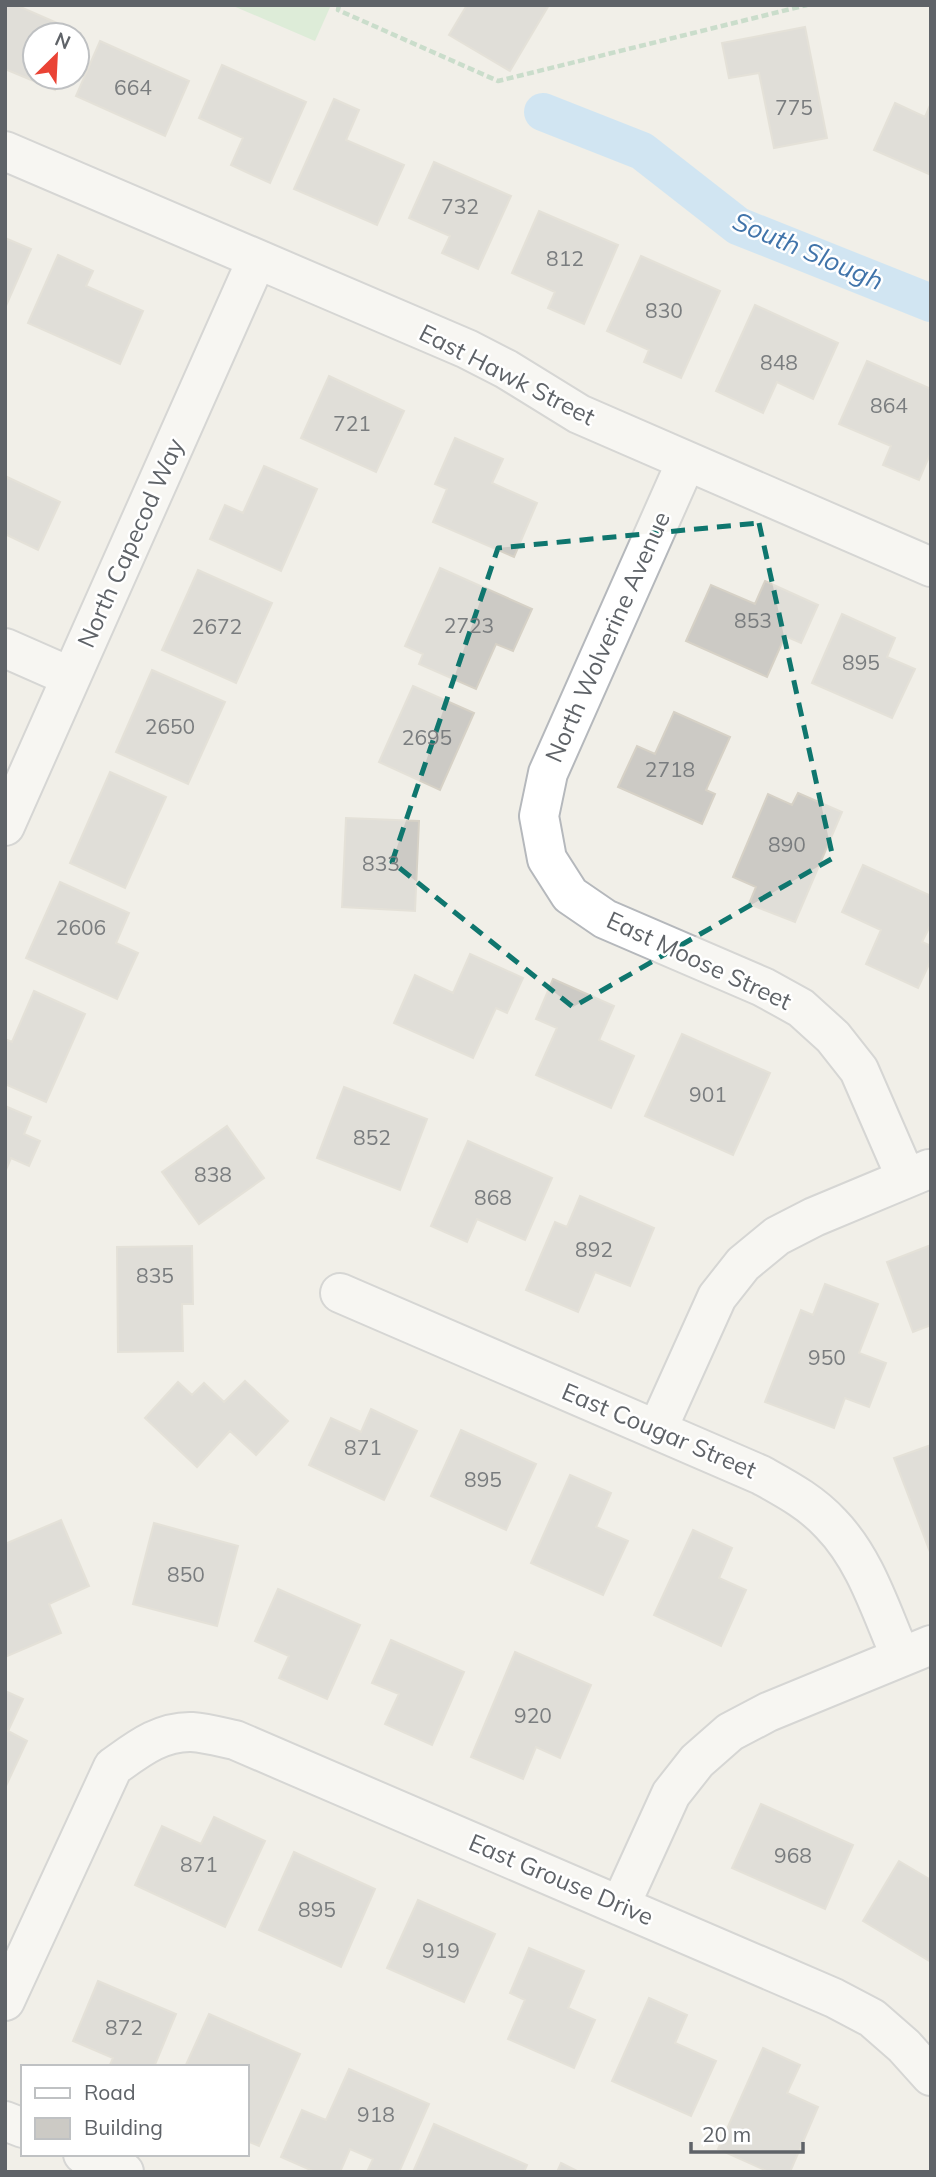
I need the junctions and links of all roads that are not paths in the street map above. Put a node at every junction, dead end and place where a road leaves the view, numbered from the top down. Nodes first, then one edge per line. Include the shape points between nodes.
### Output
1 (5, 151) edge
2 (257, 259) junction
3 (686, 462) junction
4 (931, 566) edge
5 (5, 648) edge
6 (71, 677) junction
7 (539, 816) joint
8 (5, 826) edge
9 (918, 1173) edge
10 (340, 1293) dead end
11 (657, 1430) junction
12 (916, 1651) edge
13 (620, 1906) junction
14 (5, 2001) edge
15 (931, 2076) edge
16 (88, 2156) edge
17 (124, 2172) edge

1 - 2 street, East Hawk Street
2 - 3 street, East Hawk Street via 467,349 579,414
2 - 6 street, North Capecod Way
3 - 4 street, East Hawk Street
3 - 7 street, North Wolverine Avenue via 548,773
5 - 6 street
6 - 8 street, North Capecod Way
7 - 9 street, East Moose Street via 547,859 570,895 605,919 764,987 801,1008 833,1037 859,1070
9 - 11 street via 814,1216 777,1236 743,1264 717,1297
10 - 11 street, East Cougar Street
11 - 12 street, East Cougar Street via 761,1475 798,1496 832,1524
12 - 13 street via 730,1732 697,1761 671,1794
13 - 14 street, East Grouse Drive via 235,1740 191,1732 167,1735 113,1768
13 - 15 street, East Grouse Drive via 872,2018
16 - 17 street

